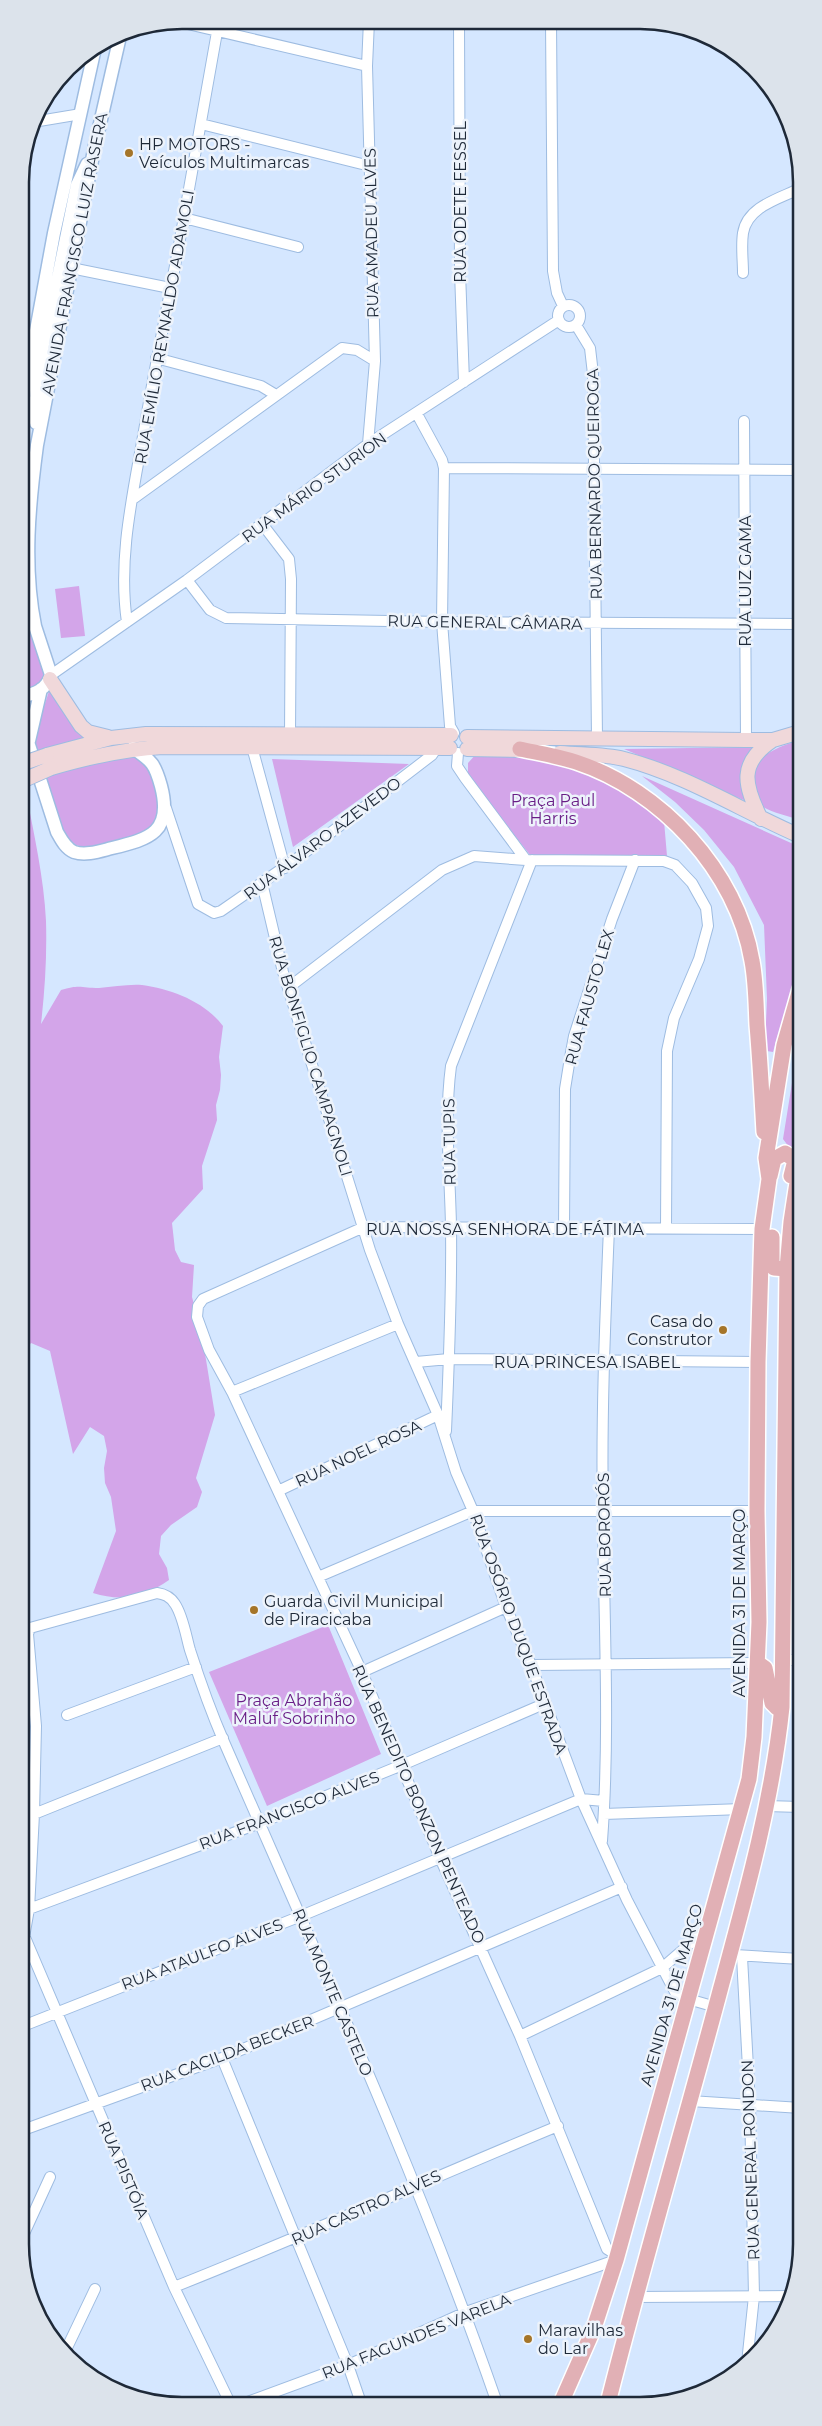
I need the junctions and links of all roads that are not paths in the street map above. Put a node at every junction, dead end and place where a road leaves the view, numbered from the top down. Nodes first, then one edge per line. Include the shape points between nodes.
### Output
1 (206, 29) edge
2 (369, 29) edge
3 (459, 29) edge
4 (552, 29) edge
5 (217, 32) junction
6 (119, 42) edge
7 (93, 58) edge
8 (368, 66) junction
9 (81, 114) junction
10 (42, 121) edge
11 (201, 124) junction
12 (94, 150) junction
13 (370, 166) junction
14 (793, 192) edge
15 (184, 218) junction
16 (298, 247) dead end
17 (72, 268) junction
18 (743, 273) dead end
19 (170, 288) junction
20 (563, 306) junction
21 (559, 320) junction
22 (576, 325) junction
23 (156, 358) junction
24 (375, 360) junction
25 (29, 369) edge
26 (464, 382) junction
27 (276, 395) junction
28 (417, 414) junction
29 (744, 421) dead end
30 (368, 444) junction
31 (37, 445) junction
32 (444, 468) junction
33 (593, 468) junction
34 (745, 470) junction
35 (793, 470) edge
36 (29, 498) edge
37 (132, 499) junction
38 (263, 524) junction
39 (187, 580) junction
40 (29, 598) edge
41 (291, 619) junction
42 (29, 622) edge
43 (127, 622) junction
44 (442, 622) junction
45 (596, 623) junction
46 (745, 624) junction
47 (793, 624) edge
48 (35, 626) junction
49 (74, 659) junction
50 (47, 660) junction
51 (47, 681) junction
52 (29, 695) edge
53 (290, 734) junction
54 (793, 734) edge
55 (111, 738) junction
56 (597, 738) junction
57 (746, 740) junction
58 (774, 740) junction
59 (29, 741) joint
60 (455, 744) junction
61 (163, 746) junction
62 (252, 747) junction
63 (133, 748) junction
64 (520, 749) junction
65 (49, 762) junction
66 (29, 763) edge
67 (155, 767) junction
68 (29, 776) edge
69 (166, 808) junction
70 (761, 819) junction
71 (793, 833) edge
72 (529, 860) junction
73 (634, 860) junction
74 (285, 868) junction
75 (262, 883) junction
76 (288, 988) junction
77 (793, 1014) edge
78 (766, 1158) junction
79 (793, 1159) edge
80 (793, 1169) edge
81 (768, 1186) junction
82 (793, 1218) edge
83 (364, 1227) junction
84 (451, 1227) junction
85 (564, 1228) junction
86 (609, 1228) junction
87 (666, 1228) junction
88 (762, 1229) junction
89 (793, 1234) edge
90 (787, 1269) junction
91 (203, 1299) joint
92 (398, 1324) junction
93 (449, 1360) junction
94 (793, 1361) edge
95 (416, 1362) junction
96 (604, 1362) junction
97 (758, 1362) junction
98 (232, 1392) junction
99 (438, 1415) junction
100 (445, 1440) junction
101 (278, 1491) junction
102 (784, 1510) junction
103 (473, 1511) junction
104 (757, 1511) junction
105 (793, 1511) edge
106 (603, 1513) junction
107 (318, 1577) junction
108 (506, 1607) junction
109 (759, 1622) junction
110 (783, 1626) junction
111 (29, 1631) edge
112 (29, 1646) edge
113 (783, 1660) junction
114 (793, 1660) edge
115 (758, 1663) junction
116 (531, 1664) junction
117 (605, 1664) junction
118 (196, 1667) junction
119 (362, 1672) junction
120 (546, 1703) junction
121 (782, 1707) junction
122 (67, 1715) dead end
123 (223, 1738) junction
124 (402, 1765) junction
125 (581, 1799) junction
126 (604, 1801) junction
127 (766, 1806) junction
128 (793, 1807) edge
129 (742, 1809) junction
130 (34, 1814) junction
131 (604, 1814) junction
132 (260, 1823) junction
133 (602, 1842) junction
134 (440, 1858) junction
135 (622, 1887) junction
136 (29, 1893) edge
137 (29, 1909) edge
138 (301, 1916) junction
139 (707, 1928) junction
140 (482, 1948) junction
141 (29, 1952) edge
142 (736, 1955) junction
143 (793, 1959) edge
144 (662, 1968) junction
145 (688, 1999) junction
146 (716, 2007) junction
147 (340, 2008) junction
148 (57, 2011) junction
149 (29, 2023) edge
150 (520, 2036) junction
151 (222, 2058) junction
152 (690, 2101) junction
153 (96, 2102) junction
154 (750, 2105) junction
155 (793, 2107) edge
156 (558, 2126) junction
157 (29, 2128) edge
158 (50, 2177) dead end
159 (414, 2186) junction
160 (29, 2223) edge
161 (297, 2238) junction
162 (616, 2257) junction
163 (95, 2288) dead end
164 (174, 2288) junction
165 (635, 2296) junction
166 (754, 2296) junction
167 (784, 2296) edge
168 (466, 2312) junction
169 (68, 2346) edge
170 (748, 2352) edge
171 (348, 2365) junction
172 (227, 2397) edge
173 (260, 2397) edge
174 (359, 2397) edge
175 (495, 2397) edge
176 (564, 2397) edge
177 (610, 2397) edge

1 - 5 street
2 - 8 street, RUA AMADEU ALVES
3 - 26 street, RUA ODETE FESSEL
4 - 20 street via 553,271
5 - 8 street
5 - 11 street, RUA EMÍLIO REYNALDO ADAMOLI
6 - 12 street, AVENIDA FRANCISCO LUIZ RASERA
7 - 9 street, AVENIDA FRANCISCO LUIZ RASERA
8 - 13 street, RUA AMADEU ALVES
9 - 10 street
9 - 25 street, AVENIDA FRANCISCO LUIZ RASERA via 54,233
11 - 13 street
11 - 15 street, RUA EMÍLIO REYNALDO ADAMOLI
12 - 17 street, AVENIDA FRANCISCO LUIZ RASERA
12 - 31 street via 77,185 45,341 35,404
13 - 24 street, RUA AMADEU ALVES
14 - 18 street via 754,211 747,220 743,233
15 - 16 street
15 - 19 street, RUA EMÍLIO REYNALDO ADAMOLI
17 - 19 street
17 - 31 street, AVENIDA FRANCISCO LUIZ RASERA
19 - 23 street, RUA EMÍLIO REYNALDO ADAMOLI
20 - 21 street via 558,312
20 - 22 street via 570,304 580,311
21 - 22 street via 568,327
21 - 26 street, RUA MÁRIO STURION
22 - 33 street, RUA BERNARDO QUEIROGA via 592,355
23 - 27 street via 261,386
23 - 37 street, RUA EMÍLIO REYNALDO ADAMOLI
24 - 27 street via 357,350 342,348
24 - 30 street, RUA AMADEU ALVES
26 - 28 street, RUA MÁRIO STURION
27 - 37 street
28 - 30 street, RUA MÁRIO STURION
28 - 32 street
29 - 34 street, RUA LUIZ GAMA
30 - 38 street, RUA MÁRIO STURION
31 - 36 street, AVENIDA FRANCISCO LUIZ RASERA
32 - 33 street
32 - 44 street
33 - 34 street
33 - 45 street, RUA BERNARDO QUEIROGA
34 - 35 street
34 - 46 street, RUA LUIZ GAMA
37 - 43 street, RUA EMÍLIO REYNALDO ADAMOLI via 123,566
38 - 39 street, RUA MÁRIO STURION
38 - 41 street via 289,559
39 - 41 street, RUA GENERAL CÂMARA via 210,610 226,618
39 - 43 street, RUA MÁRIO STURION
40 - 48 street, AVENIDA FRANCISCO LUIZ RASERA
41 - 44 street, RUA GENERAL CÂMARA
41 - 53 street
42 - 48 street
43 - 49 street, RUA MÁRIO STURION
44 - 45 street, RUA GENERAL CÂMARA
44 - 60 street via 450,726
45 - 46 street, RUA GENERAL CÂMARA
45 - 56 street, RUA BERNARDO QUEIROGA
46 - 47 street, RUA GENERAL CÂMARA
46 - 57 street, RUA LUIZ GAMA
48 - 50 street, AVENIDA FRANCISCO LUIZ RASERA
49 - 50 street via 65,662
49 - 51 street, RUA MÁRIO STURION
50 - 51 street, AVENIDA FRANCISCO LUIZ RASERA
51 - 52 street
51 - 55 main road via 81,726 88,732
51 - 59 street
53 - 55 main road via 146,734
53 - 60 main road
54 - 58 main road
55 - 65 main road
56 - 57 main road
56 - 60 main road
57 - 58 main road
58 - 70 main road via 758,750 747,775 749,794
59 - 69 street via 57,832 73,852 93,853 140,842 152,836
60 - 62 main road
60 - 64 main road
60 - 72 street via 458,766 465,778
60 - 74 street, RUA ÁLVARO AZEVEDO via 432,755
61 - 62 main road
61 - 63 main road
61 - 67 street
62 - 74 street
63 - 65 main road
63 - 67 street via 150,759
64 - 70 main road via 623,759 689,784
64 - 78 main road via 576,762 647,799 703,853 725,886 743,924 752,961
65 - 66 main road, bridge
65 - 68 main road, bridge
67 - 69 street
69 - 75 street, RUA ÁLVARO AZEVEDO via 198,904 214,913 222,912
70 - 71 main road
72 - 73 street
72 - 76 street via 474,856 442,870
72 - 84 street, RUA TUPIS via 450,1066 447,1095
73 - 85 street, RUA FAUSTO LEX via 574,1036 565,1089
73 - 87 street via 664,861 675,865 692,884 706,908 708,926 699,959 674,1018 667,1051
74 - 75 street, RUA ÁLVARO AZEVEDO
75 - 76 street, RUA BONFIGLIO CAMPAGNOLI
76 - 83 street, RUA BONFIGLIO CAMPAGNOLI
77 - 78 main road, AVENIDA 31 DE MARÇO via 784,1045
78 - 81 main road, AVENIDA 31 DE MARÇO
79 - 81 main road via 785,1153 774,1158
80 - 82 main road via 786,1202
81 - 88 main road, AVENIDA 31 DE MARÇO
81 - 90 main road via 772,1264 774,1268
83 - 84 street, RUA NOSSA SENHORA DE FÁTIMA
83 - 91 street, RUA NOSSA SENHORA DE FÁTIMA
83 - 92 street, RUA OSÓRIO DUQUE ESTRADA
84 - 85 street, RUA NOSSA SENHORA DE FÁTIMA
84 - 93 street, RUA TUPIS
85 - 86 street, RUA NOSSA SENHORA DE FÁTIMA
86 - 87 street, RUA NOSSA SENHORA DE FÁTIMA
86 - 96 street, RUA BORORÓS
87 - 88 street, RUA NOSSA SENHORA DE FÁTIMA
88 - 97 main road, AVENIDA 31 DE MARÇO
89 - 90 main road
90 - 94 main road
91 - 98 street, RUA BENEDITO BONZON PENTEADO via 196,1317 209,1350
92 - 95 street, RUA OSÓRIO DUQUE ESTRADA
92 - 98 street
93 - 95 street, RUA PRINCESA ISABEL
93 - 96 street, RUA PRINCESA ISABEL
93 - 100 street, RUA TUPIS
94 - 102 main road
95 - 99 street, RUA OSÓRIO DUQUE ESTRADA
96 - 97 street, RUA PRINCESA ISABEL
96 - 106 street, RUA BORORÓS
97 - 104 main road, AVENIDA 31 DE MARÇO
98 - 101 street, RUA BENEDITO BONZON PENTEADO
99 - 100 street, RUA OSÓRIO DUQUE ESTRADA
99 - 101 street, RUA NOEL ROSA
100 - 103 street, RUA OSÓRIO DUQUE ESTRADA
101 - 107 street, RUA BENEDITO BONZON PENTEADO
102 - 105 street
102 - 110 main road
103 - 106 street
103 - 107 street
103 - 108 street, RUA OSÓRIO DUQUE ESTRADA
104 - 106 street
104 - 109 main road, AVENIDA 31 DE MARÇO
106 - 117 street, RUA BORORÓS
107 - 119 street, RUA BENEDITO BONZON PENTEADO
108 - 116 street, RUA OSÓRIO DUQUE ESTRADA
108 - 119 street
109 - 110 main road
109 - 115 main road, AVENIDA 31 DE MARÇO
110 - 113 main road
111 - 118 street, RUA MONTE CASTELO via 30,1628 157,1593 166,1594 175,1604
112 - 130 street, RUA MONTE CASTELO via 36,1726
113 - 114 street
113 - 121 main road
115 - 117 street
115 - 121 main road via 765,1668 772,1704
115 - 129 main road, AVENIDA 31 DE MARÇO via 754,1738
116 - 117 street
116 - 120 street, RUA OSÓRIO DUQUE ESTRADA
117 - 126 street, RUA BORORÓS
118 - 122 street
118 - 123 street, RUA MONTE CASTELO
119 - 124 street, RUA BENEDITO BONZON PENTEADO
120 - 124 street, RUA FRANCISCO ALVES
120 - 125 street, RUA OSÓRIO DUQUE ESTRADA
121 - 127 main road via 776,1760
123 - 130 street
123 - 132 street, RUA MONTE CASTELO
124 - 132 street, RUA FRANCISCO ALVES
124 - 134 street, RUA BENEDITO BONZON PENTEADO
125 - 126 street, RUA ATAULFO ALVES
125 - 133 street, RUA OSÓRIO DUQUE ESTRADA
125 - 134 street, RUA ATAULFO ALVES
126 - 131 street, RUA BORORÓS
127 - 128 street
127 - 142 main road
129 - 131 street
129 - 139 main road, AVENIDA 31 DE MARÇO
130 - 136 street
131 - 133 street, RUA BORORÓS
132 - 137 street, RUA FRANCISCO ALVES
132 - 138 street, RUA MONTE CASTELO
133 - 135 street, RUA OSÓRIO DUQUE ESTRADA
134 - 138 street, RUA ATAULFO ALVES
134 - 140 street, RUA BENEDITO BONZON PENTEADO
135 - 140 street, RUA CACILDA BECKER
135 - 144 street, RUA OSÓRIO DUQUE ESTRADA
138 - 147 street, RUA MONTE CASTELO
138 - 148 street, RUA ATAULFO ALVES
139 - 144 street
139 - 145 main road, AVENIDA 31 DE MARÇO
140 - 147 street, RUA CACILDA BECKER
140 - 150 street, RUA BENEDITO BONZON PENTEADO
141 - 148 street, RUA PISTÓIA
142 - 143 street
142 - 146 main road
142 - 154 street, RUA GENERAL RONDON
144 - 145 street, RUA OSÓRIO DUQUE ESTRADA via 675,1992
144 - 150 street
145 - 146 street, RUA OSÓRIO DUQUE ESTRADA
145 - 162 main road, AVENIDA 31 DE MARÇO
146 - 152 main road
147 - 151 street, RUA CACILDA BECKER
147 - 159 street, RUA MONTE CASTELO
148 - 149 street, RUA ATAULFO ALVES
148 - 153 street, RUA PISTÓIA
150 - 156 street, RUA BENEDITO BONZON PENTEADO
151 - 153 street, RUA CACILDA BECKER
151 - 161 street
152 - 154 street
152 - 165 main road
153 - 157 street, RUA CACILDA BECKER
153 - 164 street, RUA PISTÓIA
154 - 155 street
154 - 166 street, RUA GENERAL RONDON
156 - 159 street, RUA CASTRO ALVES
156 - 162 street, RUA BENEDITO BONZON PENTEADO via 607,2249
158 - 160 street
159 - 161 street, RUA CASTRO ALVES
159 - 168 street, RUA MONTE CASTELO
161 - 164 street, RUA CASTRO ALVES
161 - 171 street
162 - 168 street, RUA FAGUNDES VARELA
162 - 176 main road, AVENIDA 31 DE MARÇO via 594,2328
163 - 169 street
164 - 172 street, RUA PISTÓIA
165 - 166 street
165 - 177 main road
166 - 167 street
166 - 170 street, RUA GENERAL RONDON
168 - 171 street, RUA FAGUNDES VARELA
168 - 175 street, RUA MONTE CASTELO
171 - 173 street, RUA FAGUNDES VARELA
171 - 174 street

